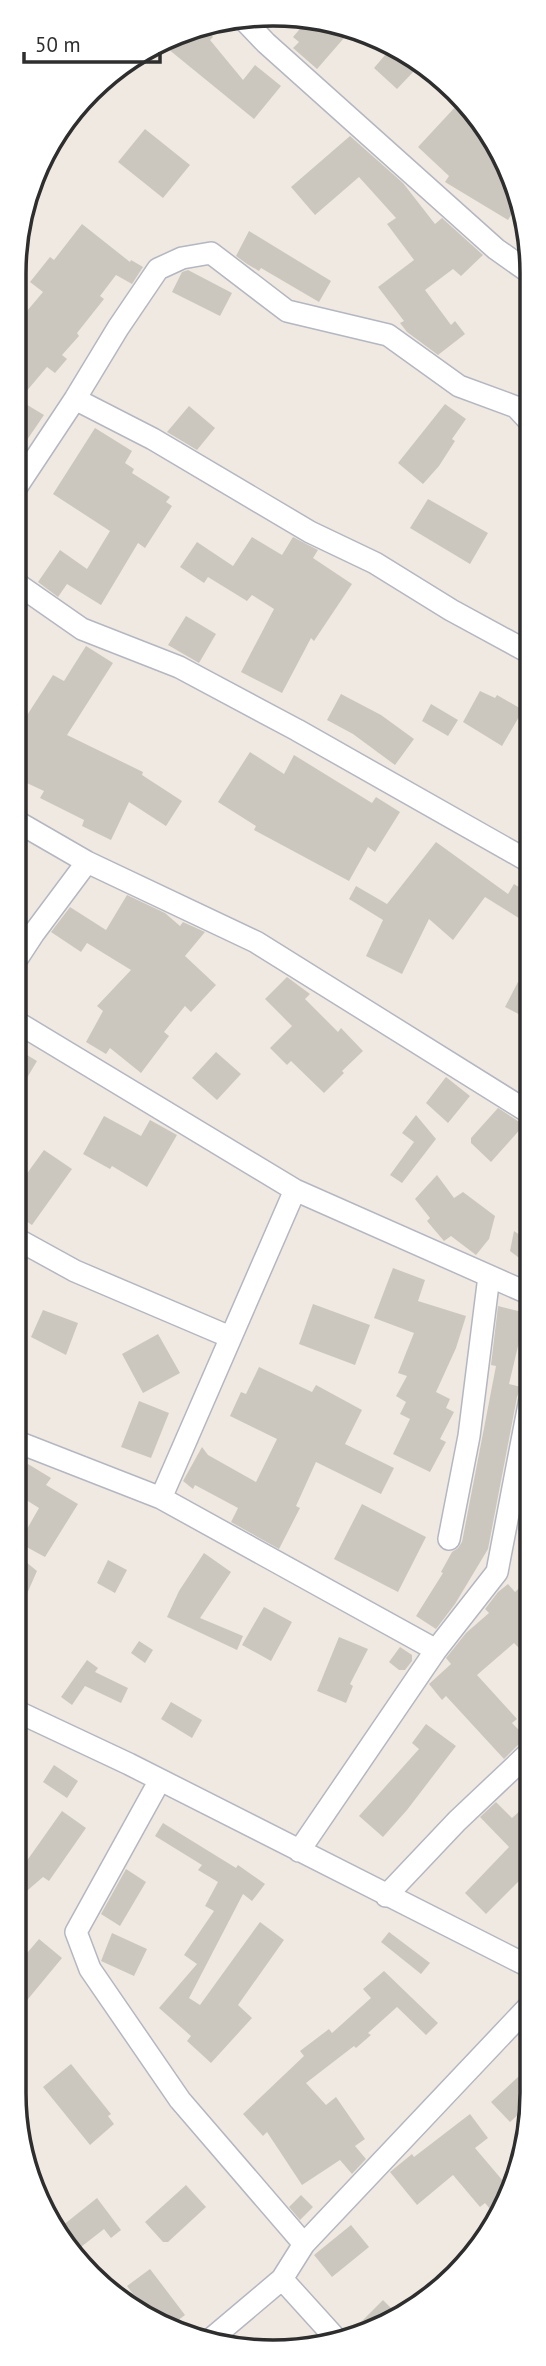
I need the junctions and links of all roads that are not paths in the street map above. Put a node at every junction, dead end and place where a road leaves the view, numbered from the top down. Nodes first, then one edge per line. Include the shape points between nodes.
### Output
1 (251, 27) edge
2 (520, 265) edge
3 (75, 399) junction
4 (520, 411) edge
5 (26, 473) edge
6 (26, 590) edge
7 (520, 648) edge
8 (26, 827) edge
9 (520, 856) edge
10 (87, 862) junction
11 (26, 945) edge
12 (26, 1028) edge
13 (520, 1108) edge
14 (295, 1190) junction
15 (27, 1244) edge
16 (489, 1276) junction
17 (520, 1290) edge
18 (230, 1337) junction
19 (27, 1446) edge
20 (520, 1451) edge
21 (161, 1498) junction
22 (449, 1539) dead end
23 (436, 1650) junction
24 (27, 1716) edge
25 (520, 1761) edge
26 (160, 1780) junction
27 (299, 1851) junction
28 (386, 1896) junction
29 (520, 1962) edge
30 (520, 2016) edge
31 (304, 2244) junction
32 (282, 2279) junction
33 (218, 2333) edge
34 (331, 2333) edge

1 - 2 street
3 - 4 street via 158,269 182,258 211,253 287,311 388,335 459,386
3 - 5 street
3 - 7 street
6 - 9 street via 82,629 179,667
8 - 10 street
10 - 11 street
10 - 13 street via 256,942
12 - 14 street
14 - 16 street
14 - 18 street
15 - 18 street via 75,1271
16 - 17 street
16 - 22 street via 469,1436
18 - 21 street
19 - 21 street
20 - 23 street via 497,1572
21 - 23 street
23 - 27 street
24 - 26 street
25 - 28 street
26 - 27 street
26 - 31 street via 76,1933 90,1969 180,2100
27 - 28 street
28 - 29 street
30 - 31 street
31 - 32 street
32 - 33 street
32 - 34 street

